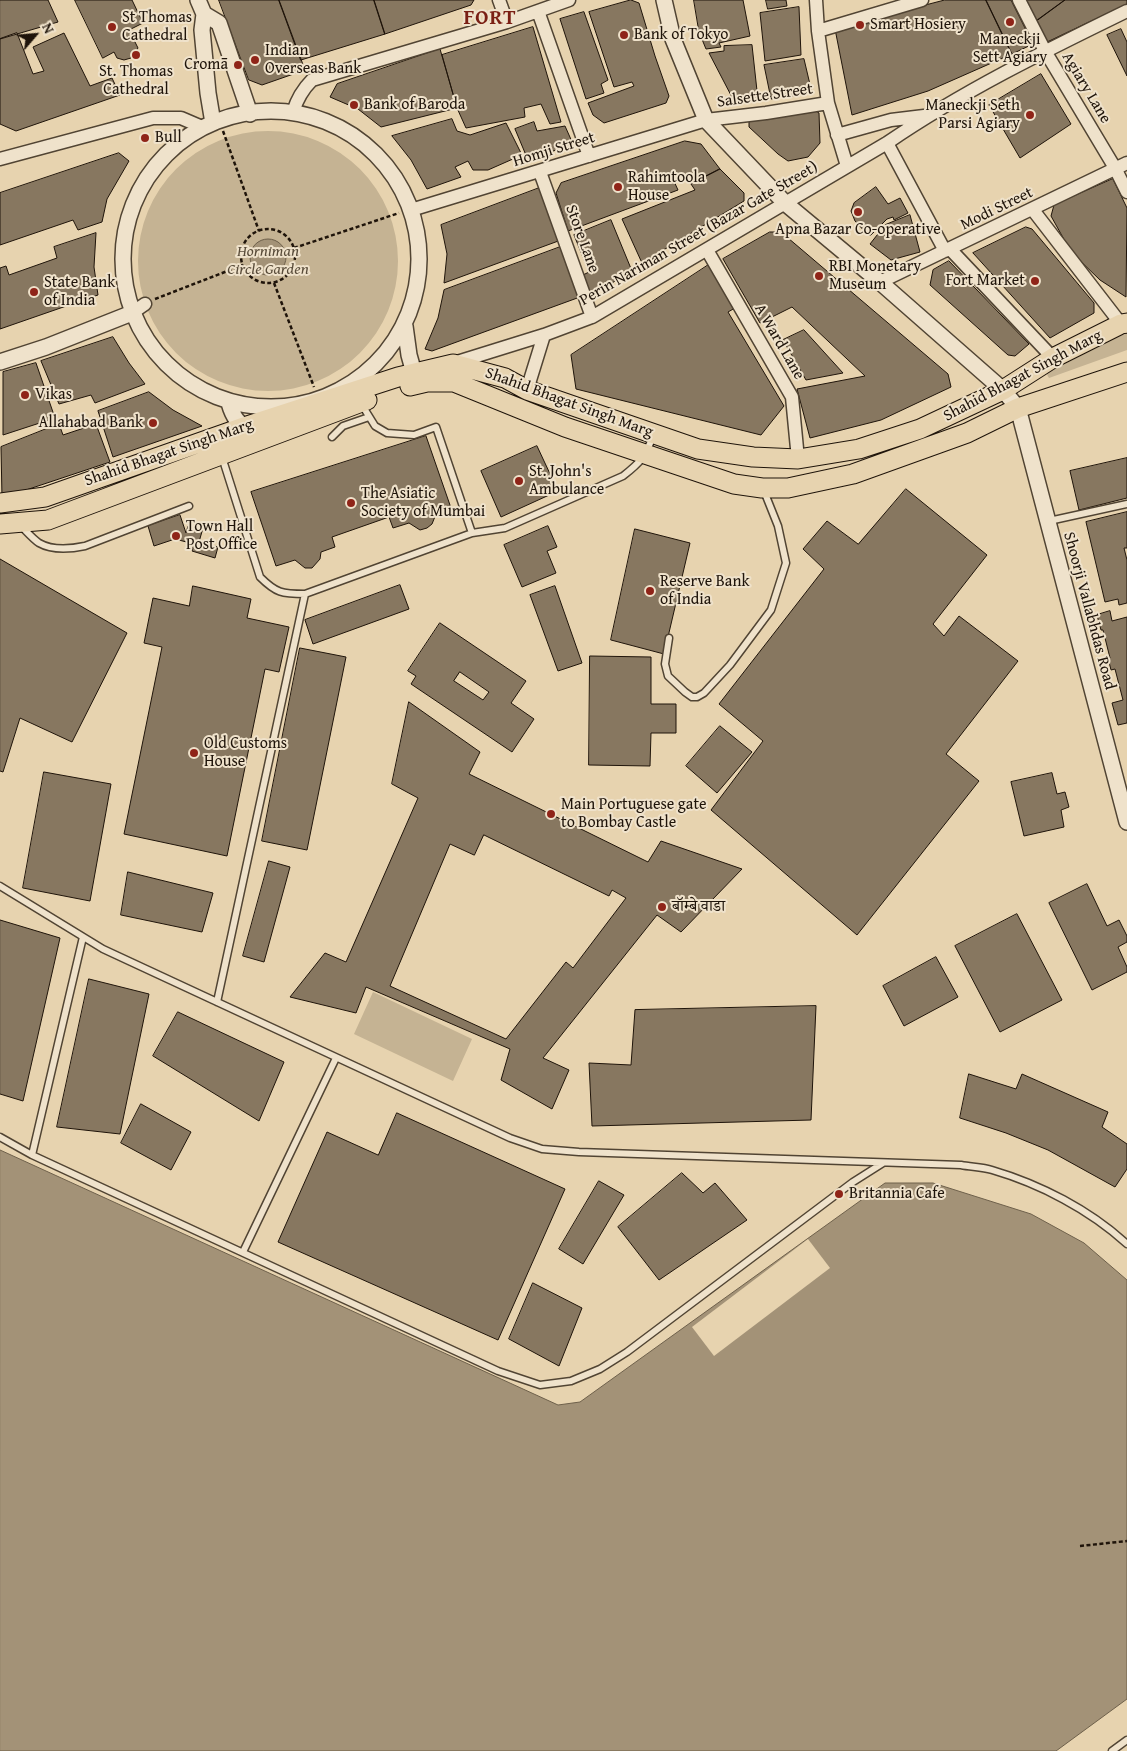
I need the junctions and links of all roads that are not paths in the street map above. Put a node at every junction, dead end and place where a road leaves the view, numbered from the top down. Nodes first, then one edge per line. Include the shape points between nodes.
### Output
1 (499, 0) edge
2 (569, 0) edge
3 (664, 0) edge
4 (816, 0) edge
5 (922, 0) edge
6 (1019, 0) edge
7 (201, 7) edge
8 (538, 11) junction
9 (1127, 11) edge
10 (508, 22) junction
11 (818, 30) junction
12 (1045, 50) junction
13 (828, 103) junction
14 (293, 112) junction
15 (250, 114) junction
16 (927, 116) junction
17 (706, 120) junction
18 (207, 125) junction
19 (837, 134) junction
20 (887, 142) junction
21 (589, 156) junction
22 (0, 160) edge
23 (1127, 163) edge
24 (847, 166) junction
25 (1115, 168) junction
26 (540, 172) junction
27 (1127, 192) edge
28 (785, 203) junction
29 (411, 210) junction
30 (1033, 210) junction
31 (707, 250) junction
32 (948, 250) junction
33 (880, 282) junction
34 (145, 304) road end
35 (132, 313) junction
36 (592, 317) junction
37 (1124, 324) edge
38 (405, 326) junction
39 (544, 335) junction
40 (1054, 358) junction
41 (0, 362) edge
42 (453, 364) junction
43 (1127, 372) edge
44 (414, 373) junction
45 (435, 375) junction
46 (527, 390) junction
47 (1003, 390) junction
48 (229, 403) junction
49 (1018, 408) junction
50 (365, 409) junction
51 (244, 427) junction
52 (654, 434) junction
53 (270, 436) junction
54 (216, 437) junction
55 (332, 438) dead end
56 (646, 454) junction
57 (222, 455) junction
58 (798, 459) junction
59 (762, 488) junction
60 (0, 503) edge
61 (1127, 504) edge
62 (189, 506) dead end
63 (1048, 522) junction
64 (9, 523) edge
65 (472, 533) junction
66 (305, 594) junction
67 (669, 638) dead end
68 (1124, 798) edge
69 (1127, 821) edge
70 (0, 886) edge
71 (83, 937) junction
72 (217, 1002) junction
73 (336, 1058) junction
74 (0, 1136) edge
75 (32, 1155) junction
76 (884, 1163) junction
77 (1127, 1244) edge
78 (243, 1252) junction
79 (1127, 1740) edge
80 (1112, 1751) edge

1 - 10 street
2 - 8 street
3 - 17 street via 674,40
4 - 11 street
5 - 11 street
6 - 12 street, Agiary Lane
7 - 15 street via 219,23
7 - 18 street via 208,93
8 - 10 street
8 - 21 street
9 - 12 street, Perin Nariman Street (Bazar Gate Street)
10 - 14 street via 312,80 296,100
11 - 13 street
12 - 16 street, Perin Nariman Street (Bazar Gate Street)
12 - 25 street, Agiary Lane
13 - 17 street, Salsette Street
13 - 19 street
14 - 15 street
14 - 29 street via 324,121 353,136 377,156 397,182
15 - 18 street
16 - 19 street via 891,120
16 - 20 street, Perin Nariman Street (Bazar Gate Street)
17 - 21 street, Homji Street
17 - 28 street
18 - 22 street via 182,118 154,118
18 - 35 street via 173,148 149,175 132,206 123,242 123,278
19 - 24 street
20 - 24 street, Perin Nariman Street (Bazar Gate Street)
20 - 32 street
21 - 26 street, Homji Street
23 - 25 street, Modi Street
24 - 28 street, Perin Nariman Street (Bazar Gate Street)
25 - 27 street, Agiary Lane
25 - 30 street, Modi Street
26 - 29 street, Homji Street
26 - 36 street, Store Lane
28 - 31 street, Perin Nariman Street (Bazar Gate Street)
28 - 33 street
29 - 38 street via 419,249 417,288
30 - 32 street, Modi Street
30 - 37 street
31 - 36 street, Perin Nariman Street (Bazar Gate Street)
31 - 58 street, A Ward Lane via 792,397
32 - 33 street, Modi Street
32 - 40 street
33 - 47 street
34 - 35 street
35 - 41 street
35 - 48 street via 162,359 188,383
36 - 39 street, Perin Nariman Street (Bazar Gate Street)
37 - 40 main road, Shahid Bhagat Singh Marg
38 - 44 street
38 - 48 street via 383,358 354,384 274,409
39 - 42 street, Perin Nariman Street (Bazar Gate Street)
39 - 46 street
40 - 47 main road, Shahid Bhagat Singh Marg
42 - 45 main road, Shahid Bhagat Singh Marg
42 - 46 main road, Shahid Bhagat Singh Marg via 505,378
43 - 49 main road, Shahid Bhagat Singh Marg
44 - 45 main road, Shahid Bhagat Singh Marg
44 - 51 main road, Shahid Bhagat Singh Marg
45 - 50 main road, Shahid Bhagat Singh Marg
45 - 56 main road, Shahid Bhagat Singh Marg via 565,427
46 - 52 main road, Shahid Bhagat Singh Marg
47 - 49 street
47 - 58 main road, Shahid Bhagat Singh Marg via 920,429 859,448
48 - 51 street via 233,416
49 - 59 main road, Shahid Bhagat Singh Marg via 967,433 853,474 788,488
49 - 63 street, Shoorji Vallabhdas Road
50 - 53 main road, Shahid Bhagat Singh Marg
50 - 55 lane
50 - 65 lane via 374,426 386,433 414,435 436,428
51 - 53 street
51 - 54 main road, Shahid Bhagat Singh Marg
52 - 56 lane
52 - 58 main road, Shahid Bhagat Singh Marg via 698,449
53 - 57 main road, Shahid Bhagat Singh Marg
54 - 57 lane
54 - 60 main road, Shahid Bhagat Singh Marg via 45,497
56 - 59 main road, Shahid Bhagat Singh Marg via 734,484
56 - 65 lane via 623,476 506,528
57 - 64 main road, Shahid Bhagat Singh Marg via 48,520
57 - 66 lane via 260,577 274,590
59 - 67 lane via 778,526 786,563 771,610 730,665 697,697 685,692 668,676 665,664
61 - 63 lane
62 - 64 lane via 74,549 39,543
63 - 68 street, Shoorji Vallabhdas Road
65 - 66 lane
66 - 72 lane
68 - 69 street, Shoorji Vallabhdas Road
70 - 71 lane
71 - 72 lane
71 - 75 lane
72 - 73 lane
73 - 76 lane via 510,1138 542,1149
73 - 78 lane
74 - 75 lane
75 - 78 lane
76 - 77 lane via 961,1165 990,1170 1032,1184 1067,1201
76 - 78 lane via 853,1182 627,1352 600,1369 571,1381 540,1385 498,1371
79 - 80 lane

